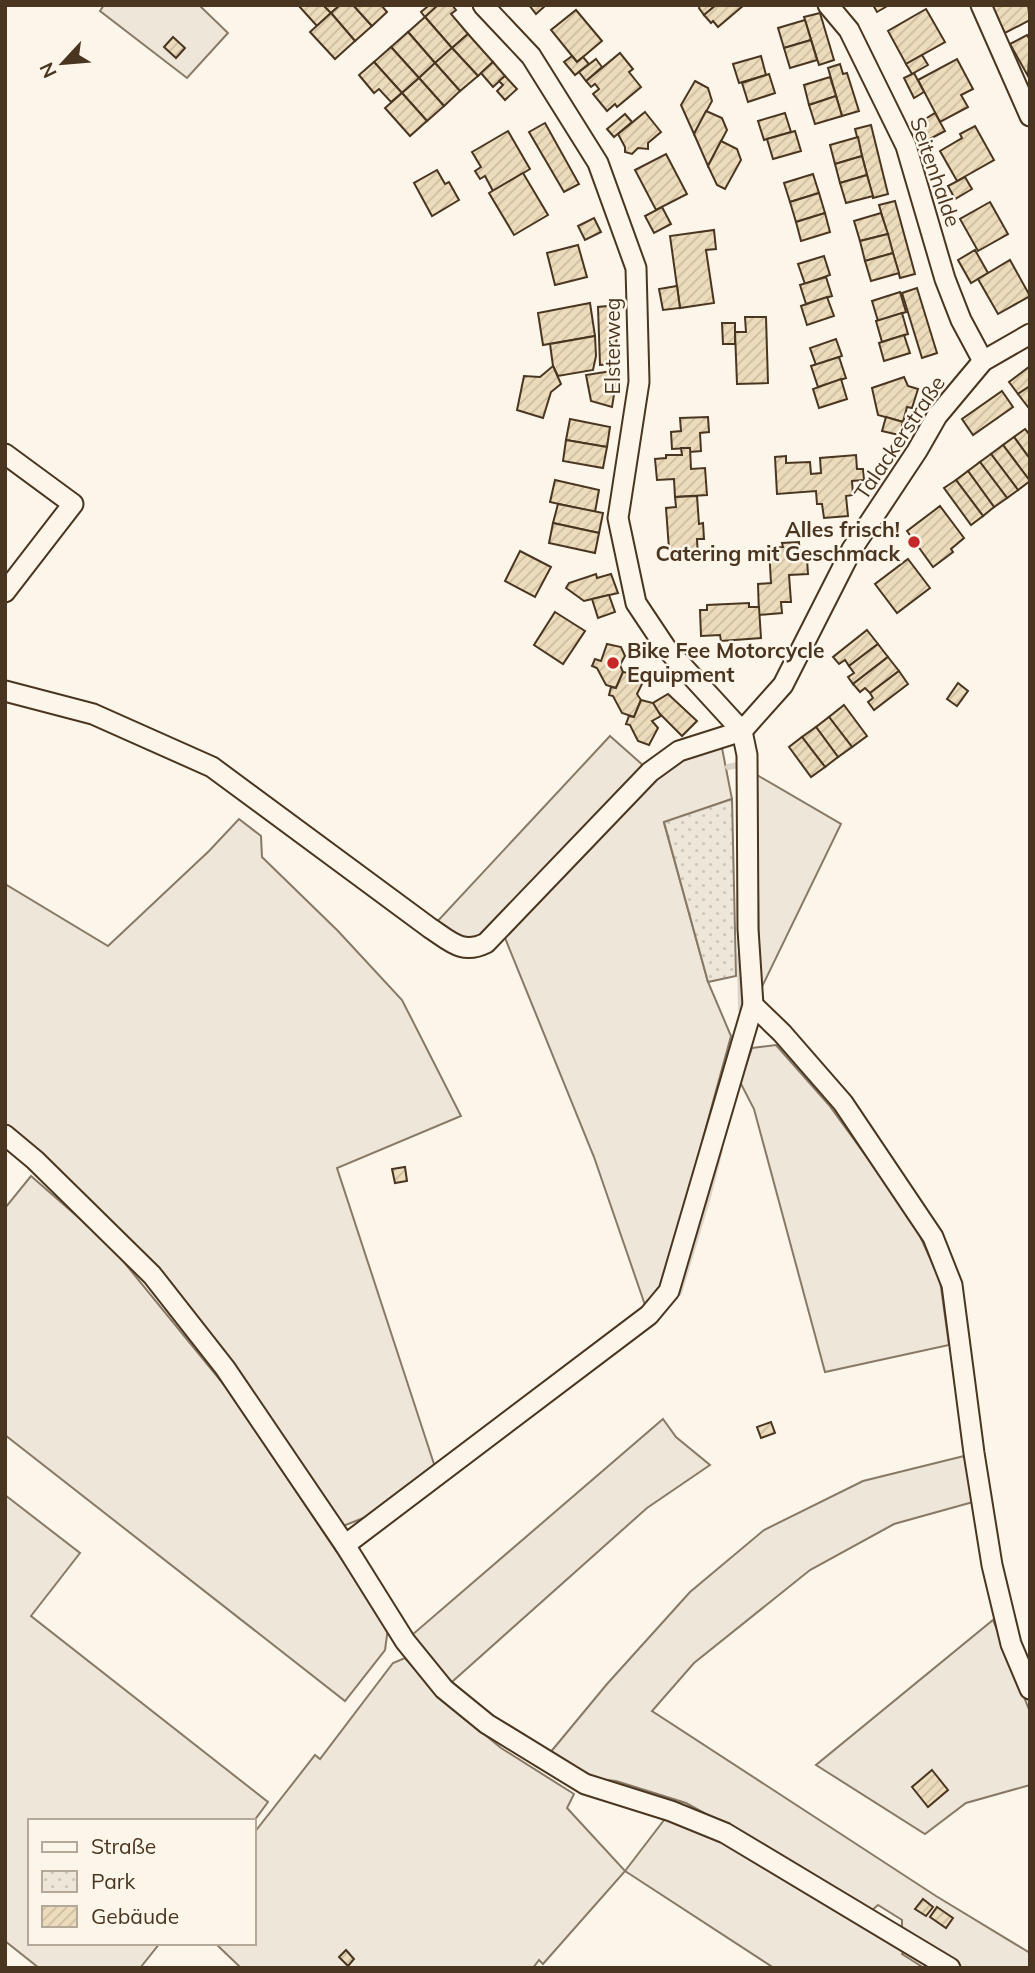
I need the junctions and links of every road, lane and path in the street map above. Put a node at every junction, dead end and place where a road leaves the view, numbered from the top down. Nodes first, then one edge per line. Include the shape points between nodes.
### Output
1 (483, 5) edge
2 (828, 5) edge
3 (981, 5) edge
4 (1030, 116) edge
5 (1030, 334) edge
6 (983, 361) junction
7 (5, 454) edge
8 (5, 592) edge
9 (5, 691) edge
10 (742, 731) junction
11 (753, 1005) junction
12 (5, 1135) edge
13 (345, 1545) junction
14 (1030, 1689) edge
15 (950, 1968) edge

1 - 10 street, Elsterweg via 531,56 598,163 636,268 639,382 618,517 636,603 666,648
2 - 6 street, Seitenhalde via 849,30 906,146 945,279
3 - 4 street
5 - 6 street, Talackerstraße
6 - 10 street, Talackerstraße via 937,416 852,548 783,685
7 - 8 street via 73,504
9 - 10 street via 93,714 212,767 430,928 460,947 475,948 486,943 650,772 679,751
10 - 11 street via 747,755
11 - 13 street via 669,1291 649,1315
11 - 14 street via 843,1103 933,1237 952,1285 992,1565 1011,1644
12 - 13 street via 152,1275 225,1368
13 - 15 street via 405,1641 444,1689 487,1724 585,1784 725,1833

